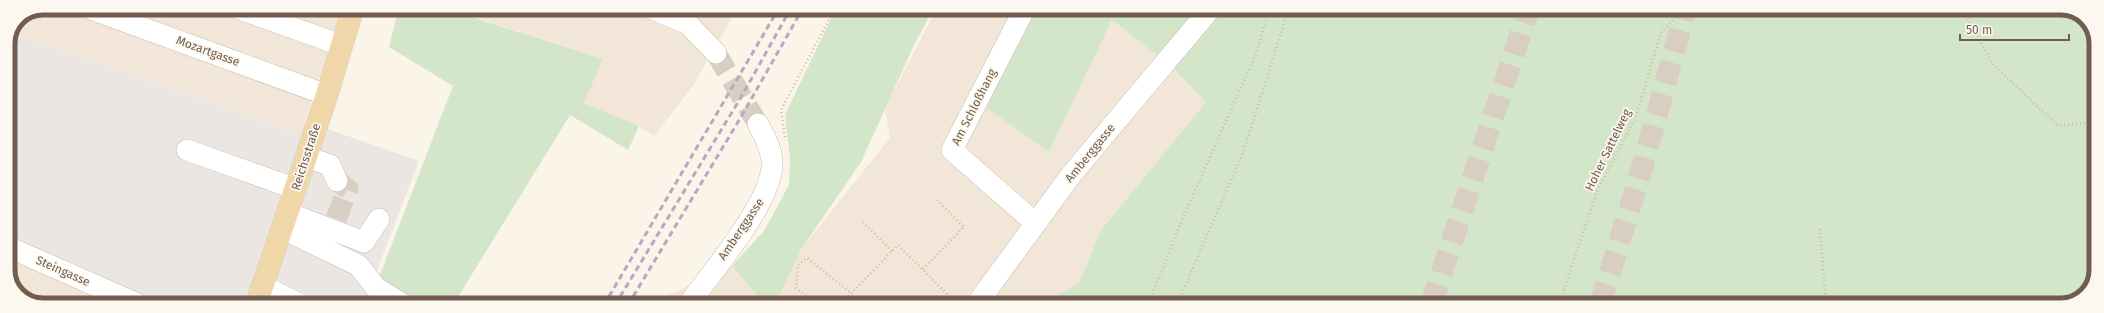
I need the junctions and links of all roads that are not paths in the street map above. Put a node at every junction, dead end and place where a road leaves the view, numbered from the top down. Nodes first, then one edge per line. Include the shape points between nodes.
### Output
1 (107, 15) edge
2 (257, 15) edge
3 (351, 15) edge
4 (667, 15) edge
5 (1021, 15) edge
6 (1205, 15) edge
7 (341, 45) junction
8 (716, 53) tunnel mouth
9 (327, 95) junction
10 (758, 124) tunnel mouth
11 (187, 150) dead end
12 (306, 157) junction
13 (337, 181) tunnel mouth
14 (296, 189) junction
15 (380, 219) dead end
16 (285, 221) junction
17 (1035, 223) junction
18 (15, 250) edge
19 (259, 295) edge
20 (124, 298) edge
21 (273, 298) edge
22 (392, 298) edge
23 (693, 298) edge
24 (982, 298) edge

1 - 9 street, Mozartgasse
2 - 7 street
3 - 7 main road, Reichsstraße
4 - 8 street via 688,24
5 - 17 street, Am Schloßhang via 952,150
6 - 17 street, Amberggasse via 1081,163
7 - 9 main road, Reichsstraße
9 - 12 main road, Reichsstraße
10 - 23 street, Amberggasse via 770,147 772,161 766,192 744,228
11 - 14 street
12 - 13 street via 330,165
12 - 14 main road, Reichsstraße
14 - 16 main road, Reichsstraße
15 - 16 street via 364,242 334,224
16 - 19 main road, Reichsstraße
16 - 22 street via 358,266 376,288
17 - 24 street, Amberggasse
18 - 20 street, Steingasse
19 - 21 street

